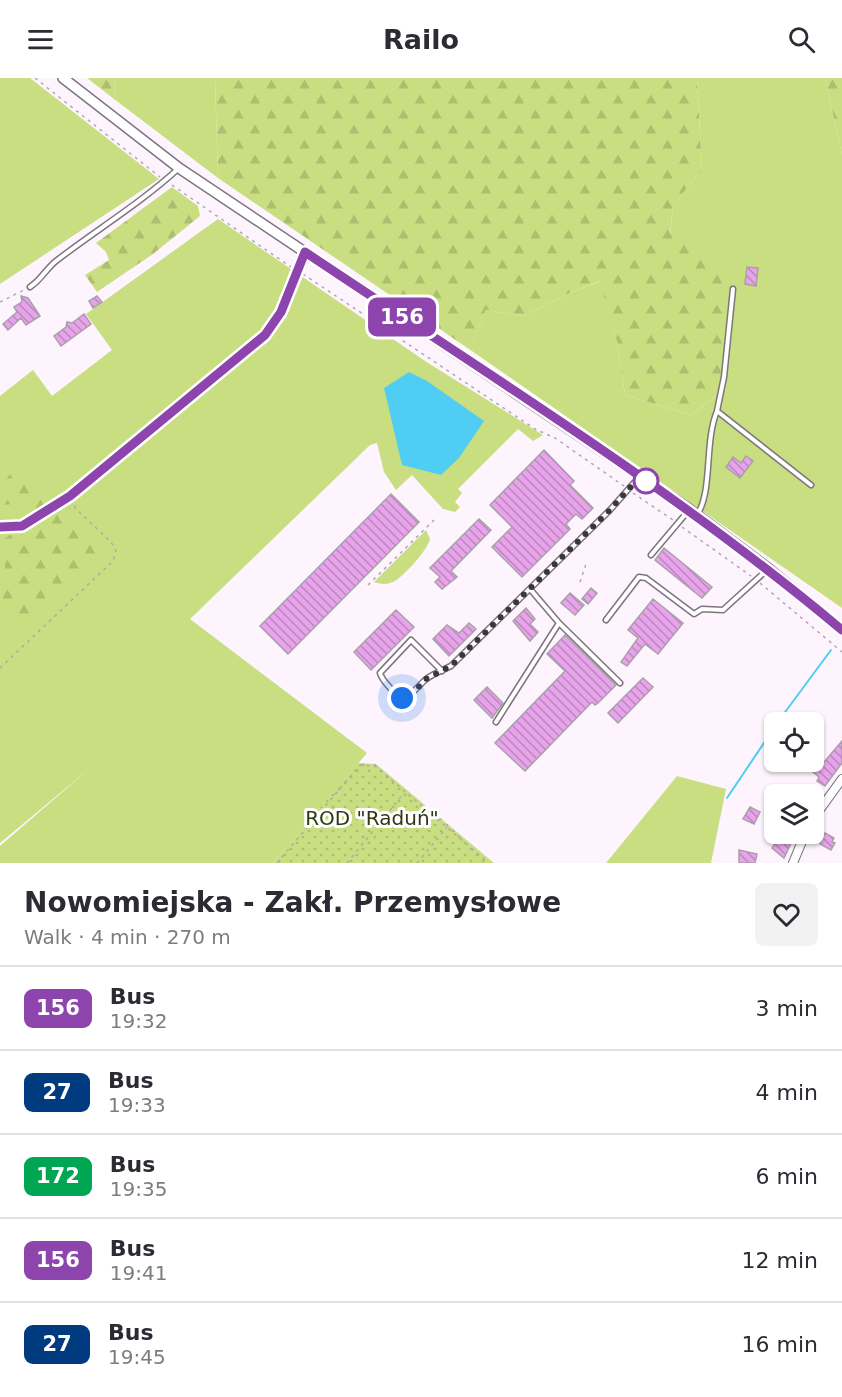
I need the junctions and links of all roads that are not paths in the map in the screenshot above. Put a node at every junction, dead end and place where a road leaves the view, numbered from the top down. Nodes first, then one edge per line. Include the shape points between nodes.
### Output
1 (63, 78) edge
2 (180, 168) junction
3 (305, 252) junction
4 (30, 287) road end
5 (733, 289) dead end
6 (717, 411) junction
7 (640, 476) junction
8 (811, 485) dead end
9 (693, 512) junction
10 (0, 527) edge
11 (651, 555) dead end
12 (769, 569) junction
13 (530, 589) junction
14 (606, 620) dead end
15 (559, 623) junction
16 (842, 630) edge
17 (442, 670) junction
18 (620, 684) dead end
19 (496, 722) dead end
20 (842, 779) edge
21 (824, 804) edge
22 (801, 844) edge
23 (793, 863) edge

1 - 2 street
2 - 3 street
2 - 4 lane via 53,263
3 - 7 street
3 - 10 lane via 271,330 70,496 22,526
5 - 6 lane
6 - 8 lane
6 - 9 lane via 709,433 704,504
7 - 9 street
7 - 13 lane
9 - 11 lane
9 - 12 street
12 - 14 lane via 723,610 702,609 694,614 639,576
12 - 16 street
13 - 15 lane
13 - 17 lane via 451,666
15 - 18 lane
15 - 19 lane
17 - 17 lane via 426,679 409,697 402,698 380,673 411,640
20 - 21 street
22 - 23 street

